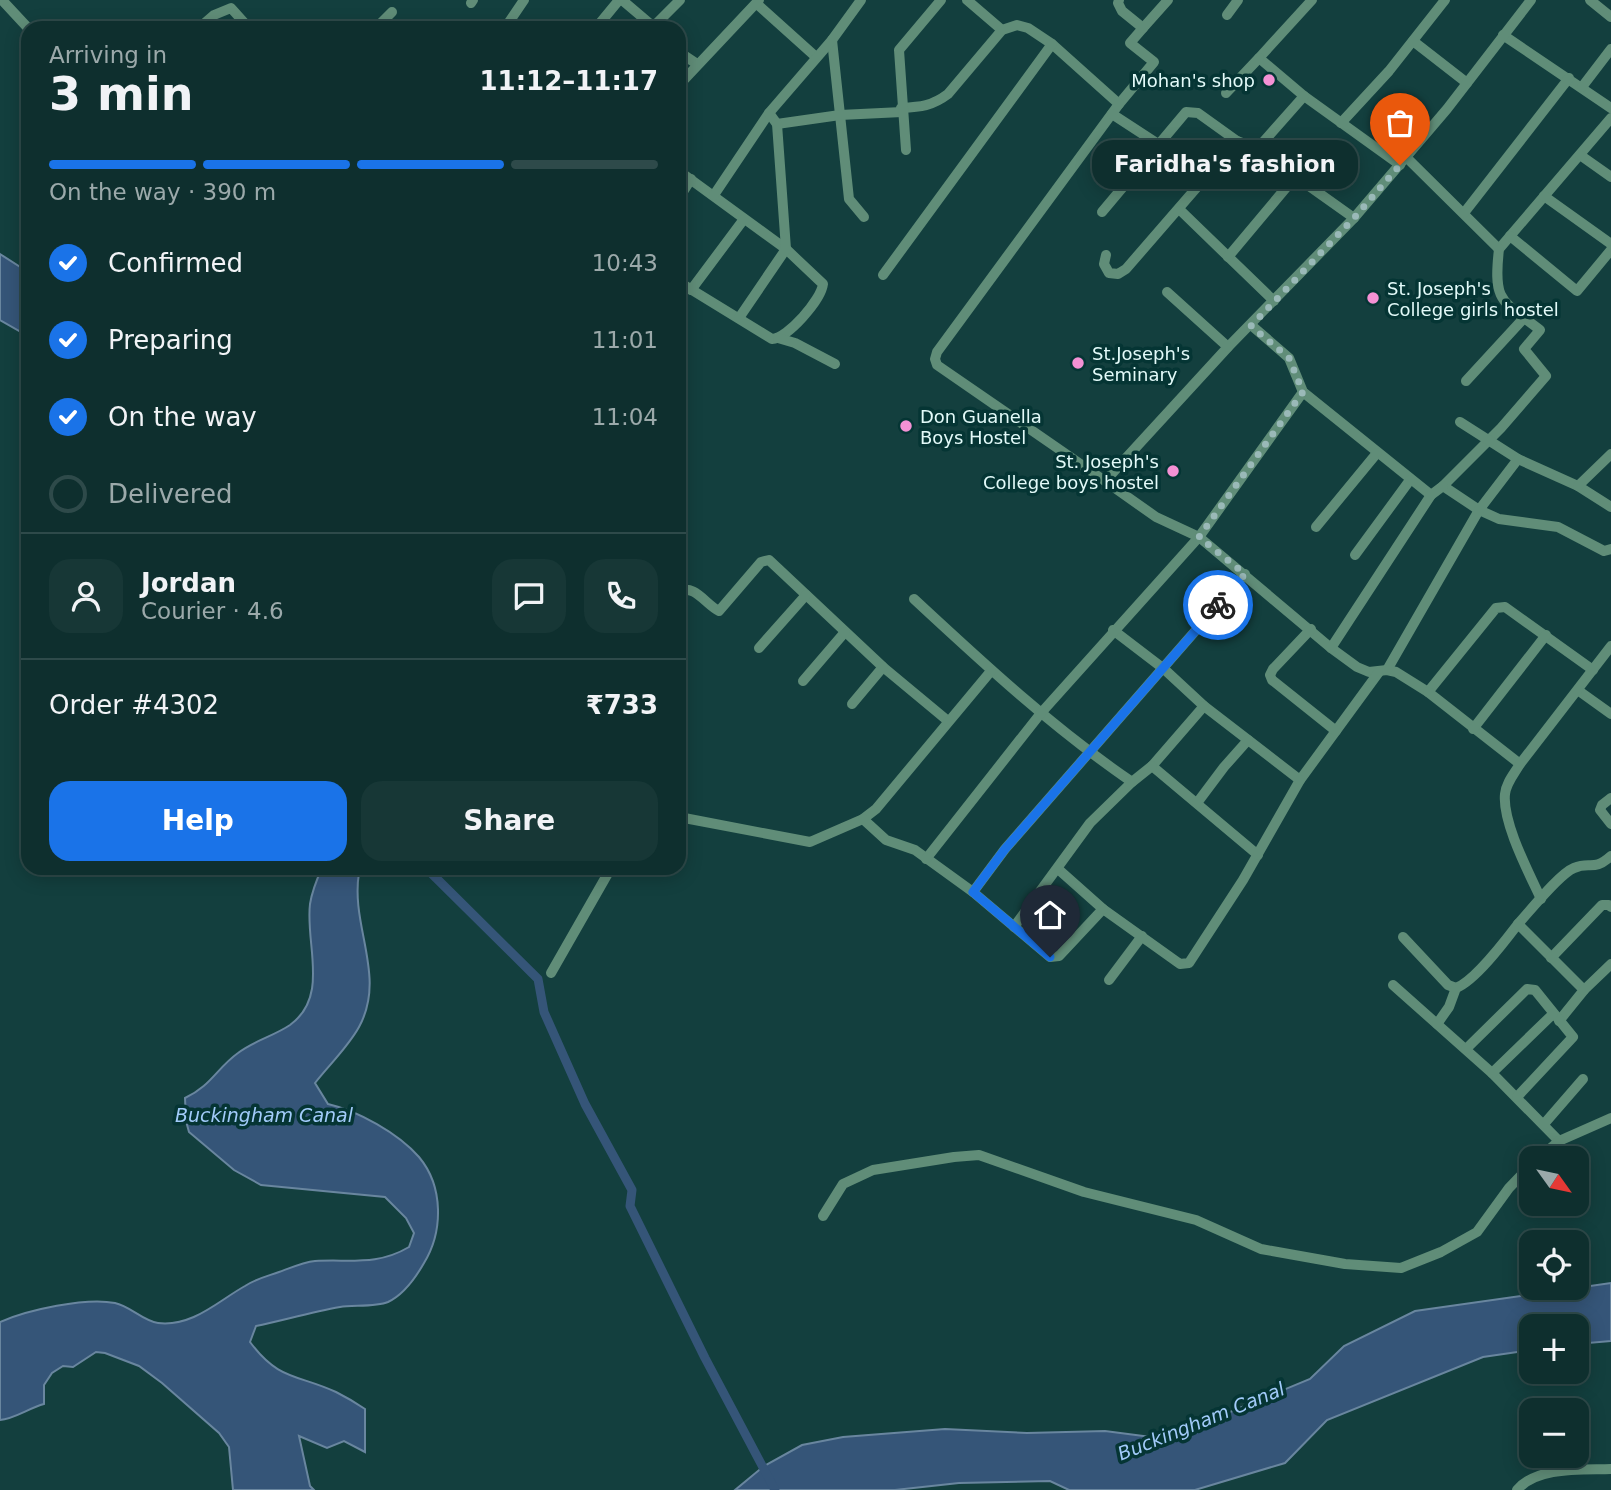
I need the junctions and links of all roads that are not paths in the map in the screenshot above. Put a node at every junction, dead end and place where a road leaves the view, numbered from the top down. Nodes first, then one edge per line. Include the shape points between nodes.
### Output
1 (1, 0) edge
2 (524, 0) edge
3 (621, 0) edge
4 (680, 0) edge
5 (861, 0) edge
6 (940, 0) edge
7 (967, 0) edge
8 (1119, 0) edge
9 (1168, 0) edge
10 (1238, 0) edge
11 (1312, 0) edge
12 (1445, 0) edge
13 (1531, 0) edge
14 (1590, 0) edge
15 (758, 2) edge
16 (231, 4) edge
17 (392, 12) dead end
18 (1227, 15) dead end
19 (1611, 17) edge
20 (21, 21) edge
21 (207, 21) edge
22 (243, 21) edge
23 (383, 21) edge
24 (510, 21) edge
25 (602, 21) edge
26 (646, 21) edge
27 (659, 21) edge
28 (1143, 28) junction
29 (1002, 30) junction
30 (1503, 35) junction
31 (832, 40) junction
32 (1413, 41) junction
33 (1052, 44) junction
34 (1611, 49) edge
35 (686, 57) edge
36 (816, 57) junction
37 (1259, 58) junction
38 (696, 64) junction
39 (686, 76) edge
40 (1569, 78) junction
41 (1468, 83) junction
42 (1582, 87) junction
43 (1227, 93) dead end
44 (1304, 96) junction
45 (1119, 104) junction
46 (1611, 108) edge
47 (901, 110) junction
48 (769, 113) junction
49 (1111, 114) junction
50 (840, 115) junction
51 (1611, 118) edge
52 (1341, 123) junction
53 (778, 124) junction
54 (1237, 141) junction
55 (1158, 144) junction
56 (1257, 149) junction
57 (906, 150) dead end
58 (1580, 155) junction
59 (1404, 162) junction
60 (686, 176) edge
61 (1295, 177) junction
62 (1611, 177) edge
63 (691, 179) junction
64 (686, 187) edge
65 (714, 195) junction
66 (1544, 196) junction
67 (1179, 209) junction
68 (1102, 212) dead end
69 (1464, 213) junction
70 (864, 217) dead end
71 (1354, 218) junction
72 (744, 219) junction
73 (1510, 236) junction
74 (1611, 244) edge
75 (786, 249) junction
76 (1499, 249) junction
77 (1611, 250) edge
78 (1107, 255) dead end
79 (1228, 257) junction
80 (883, 275) dead end
81 (686, 287) edge
82 (691, 290) junction
83 (1167, 292) dead end
84 (1273, 301) junction
85 (739, 318) junction
86 (1524, 318) junction
87 (1251, 326) junction
88 (778, 338) junction
89 (1228, 347) junction
90 (835, 365) dead end
91 (1466, 381) dead end
92 (1303, 392) junction
93 (1460, 422) dead end
94 (1488, 441) junction
95 (1377, 453) junction
96 (1611, 454) edge
97 (1517, 459) junction
98 (1410, 480) junction
99 (1105, 481) junction
100 (1443, 486) junction
101 (1578, 486) junction
102 (1432, 495) junction
103 (1611, 507) edge
104 (1479, 510) junction
105 (1316, 527) dead end
106 (1199, 537) junction
107 (1611, 550) edge
108 (1355, 555) dead end
109 (1245, 574) junction
110 (686, 588) edge
111 (806, 595) junction
112 (914, 599) dead end
113 (1311, 629) junction
114 (1113, 630) junction
115 (845, 632) junction
116 (1546, 635) junction
117 (1611, 646) edge
118 (759, 648) dead end
119 (1331, 648) junction
120 (883, 667) junction
121 (1164, 669) junction
122 (1593, 670) junction
123 (991, 671) junction
124 (1383, 671) junction
125 (803, 681) dead end
126 (1579, 691) junction
127 (1428, 692) junction
128 (852, 704) dead end
129 (1205, 706) junction
130 (1041, 713) junction
131 (1611, 714) edge
132 (948, 722) junction
133 (1473, 729) junction
134 (1336, 731) junction
135 (1248, 740) junction
136 (1089, 752) junction
137 (1152, 766) junction
138 (1517, 769) junction
139 (1300, 780) junction
140 (1132, 782) junction
141 (1611, 798) edge
142 (1197, 803) junction
143 (686, 818) edge
144 (863, 819) junction
145 (1611, 824) edge
146 (1258, 855) junction
147 (1611, 856) edge
148 (926, 859) junction
149 (1058, 869) junction
150 (607, 875) edge
151 (973, 892) junction
152 (1541, 899) junction
153 (1611, 907) edge
154 (1103, 909) junction
155 (1518, 924) junction
156 (1014, 927) junction
157 (1142, 936) junction
158 (1403, 937) dead end
159 (1551, 958) junction
160 (1611, 964) edge
161 (551, 972) dead end
162 (1109, 980) dead end
163 (1393, 985) dead end
164 (1456, 988) junction
165 (1584, 990) junction
166 (1556, 1018) junction
167 (1437, 1024) junction
168 (1466, 1049) junction
169 (1492, 1073) junction
170 (1583, 1079) dead end
171 (1517, 1097) junction
172 (1611, 1108) edge
173 (1607, 1120) edge
174 (1544, 1124) junction
175 (1559, 1141) junction
176 (1553, 1146) edge
177 (1519, 1177) edge
178 (823, 1216) dead end
179 (1611, 1469) edge
180 (1517, 1490) edge

1 - 20 street
2 - 24 street
3 - 25 street
3 - 26 street
4 - 27 street
5 - 31 street
6 - 47 street via 899,50
7 - 29 street
8 - 28 street via 1122,11
9 - 28 street
10 - 18 street
11 - 37 street
12 - 32 street
13 - 30 street
14 - 19 street
15 - 36 street
15 - 38 street
16 - 21 street
16 - 22 street
17 - 23 street
28 - 45 street via 1130,43 1154,62
29 - 33 street via 1028,27
29 - 47 street via 938,102
30 - 40 street
30 - 41 street
31 - 36 street
31 - 50 street
32 - 41 street
32 - 52 street
33 - 45 street
33 - 80 street
34 - 42 street
35 - 38 street
36 - 48 street
37 - 43 street
37 - 44 street
38 - 39 street
40 - 42 street
40 - 69 street
41 - 59 street
42 - 46 street
44 - 52 street
44 - 56 street
45 - 49 street
47 - 50 street
47 - 57 street
48 - 53 street
48 - 65 street
49 - 55 street
49 - 99 street via 935,359 937,365
50 - 53 street
50 - 70 street via 849,199
51 - 58 street
52 - 59 street
53 - 75 street
54 - 55 street via 1193,111 1182,114
54 - 56 street
54 - 67 street
55 - 68 street
56 - 61 street
58 - 62 street
58 - 66 street
59 - 69 street
59 - 71 street
60 - 63 street
61 - 71 street
61 - 79 street
63 - 64 street
63 - 65 street
65 - 72 street
66 - 73 street
66 - 74 street
67 - 78 street via 1126,270 1109,273 1104,264
67 - 79 street
69 - 76 street
71 - 84 street
72 - 75 street
72 - 82 street
73 - 76 street
73 - 77 street via 1577,291
75 - 85 street
75 - 88 street via 823,284 804,315
76 - 86 street via 1496,277 1502,301
79 - 84 street
81 - 82 street
82 - 85 street
83 - 89 street
84 - 87 street
85 - 88 street via 772,339
86 - 91 street
86 - 94 street via 1540,330 1524,349 1546,376
87 - 89 street
87 - 92 street via 1289,358
88 - 90 street
89 - 99 street
92 - 95 street
92 - 106 street
93 - 94 street
94 - 97 street
94 - 100 street
95 - 98 street
95 - 105 street
96 - 101 street
97 - 101 street
97 - 104 street
98 - 102 street
98 - 108 street
99 - 106 street via 1156,517
100 - 102 street
100 - 104 street
101 - 103 street
102 - 119 street
104 - 107 street via 1499,519 1558,527 1604,551
104 - 124 street
106 - 109 street
106 - 114 street
109 - 113 street
109 - 121 street
110 - 111 street via 721,610 761,562 769,560
111 - 115 street
111 - 118 street
112 - 123 street
113 - 119 street
113 - 134 street via 1270,675
114 - 121 street
114 - 130 street
115 - 120 street
115 - 125 street
116 - 122 street
116 - 127 street via 1505,607 1496,608
116 - 133 street
117 - 122 street
119 - 124 street via 1363,671
120 - 128 street
120 - 132 street
121 - 129 street
121 - 136 street
122 - 126 street
123 - 130 street
123 - 132 street
124 - 127 street via 1405,677
124 - 134 street
126 - 131 street
126 - 138 street
127 - 133 street
129 - 135 street
129 - 137 street
130 - 136 street
130 - 148 street
132 - 144 street
133 - 138 street
134 - 139 street
135 - 139 street
135 - 142 street
136 - 140 street
136 - 151 street
137 - 140 street
137 - 142 street
138 - 152 street via 1507,785 1505,807
139 - 146 street
140 - 149 street via 1090,823
141 - 145 street via 1600,810
142 - 146 street
143 - 144 street via 810,842
144 - 148 street via 886,840
146 - 157 street via 1189,963 1180,964
147 - 152 street via 1595,867 1574,868
148 - 151 street
149 - 154 street
149 - 156 street
150 - 161 street
151 - 156 street
152 - 155 street
153 - 159 street via 1602,905
154 - 156 street via 1054,958
154 - 157 street
155 - 159 street
155 - 164 street
157 - 162 street
158 - 164 street
159 - 165 street
160 - 165 street
163 - 167 street
164 - 167 street
165 - 166 street
166 - 168 street via 1535,990 1527,989
166 - 169 street
166 - 171 street via 1572,1034 1571,1041
167 - 168 street
168 - 169 street
169 - 171 street
170 - 174 street
171 - 174 street
172 - 173 street
173 - 175 street
174 - 175 street
175 - 176 street
177 - 178 street via 1477,1232 1416,1264 1388,1269 1262,1249 1196,1220 1084,1192 979,1155 873,1170 843,1184
179 - 180 street via 1547,1474 1525,1480

